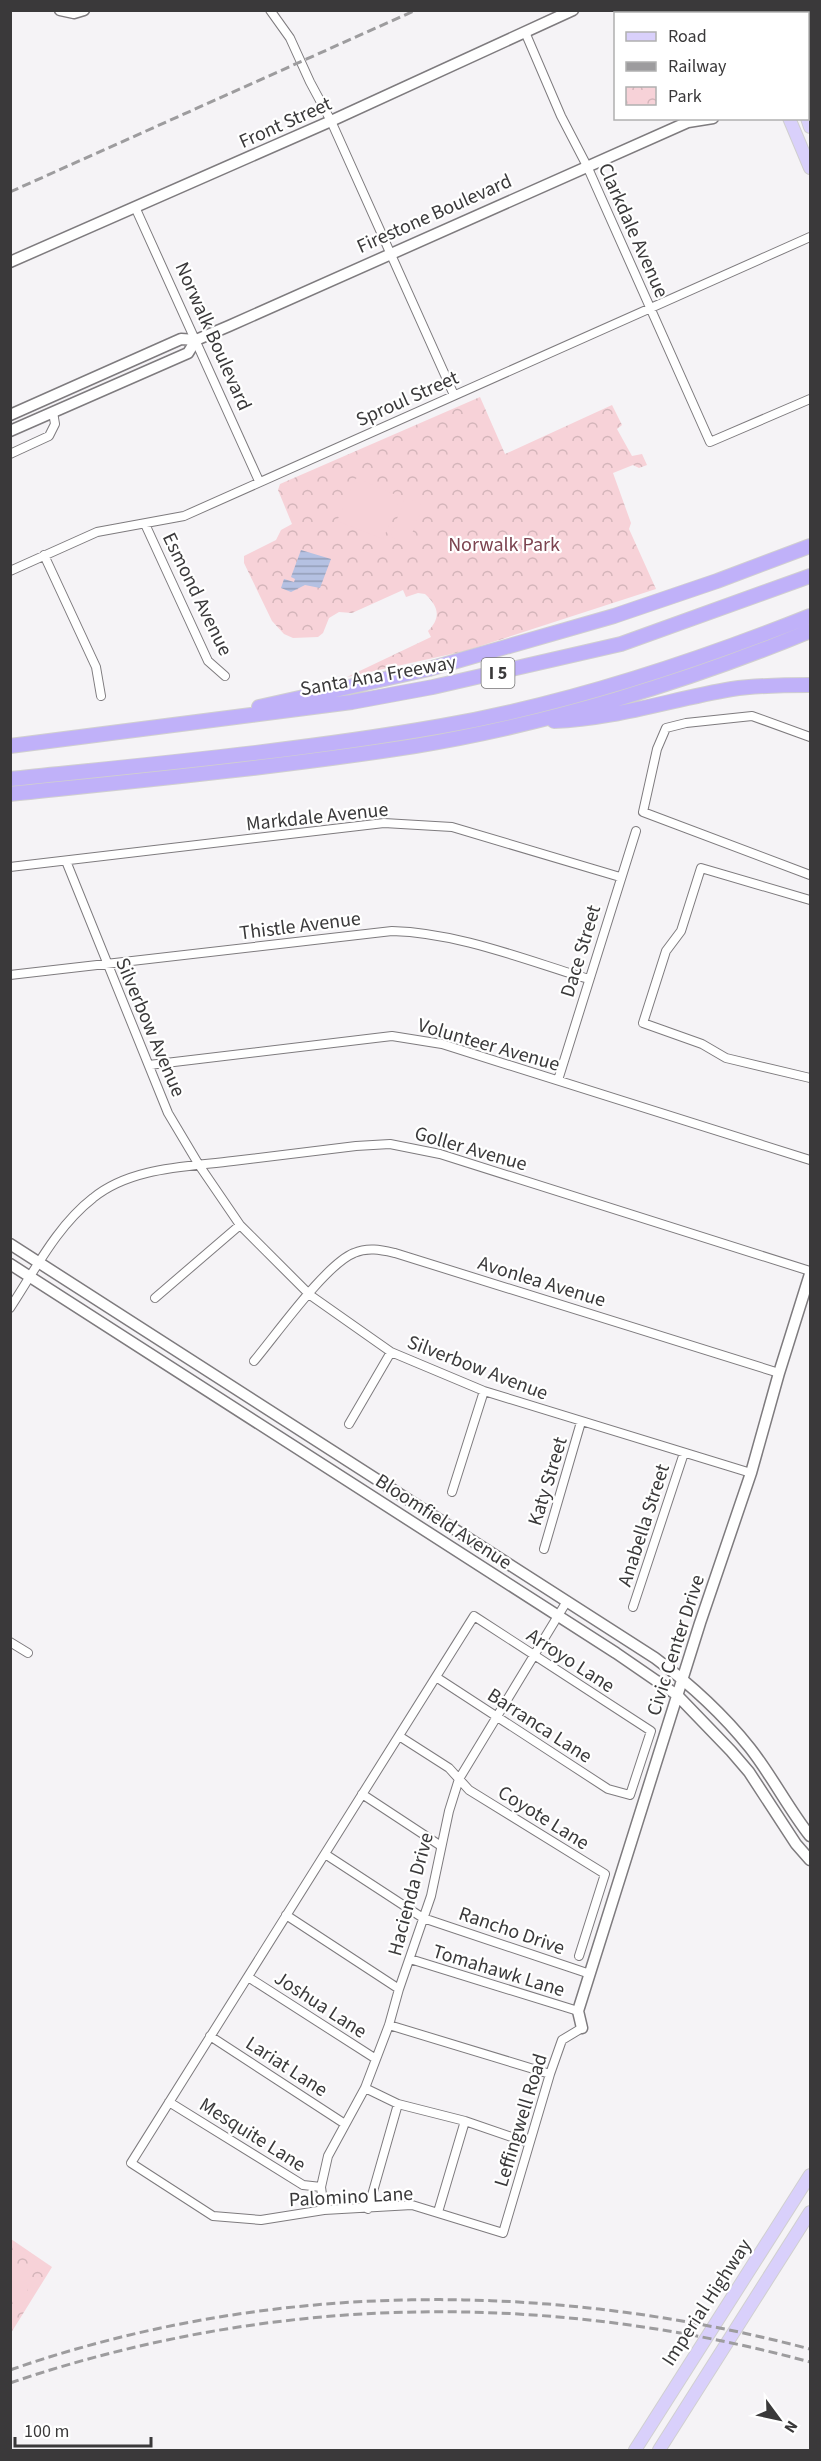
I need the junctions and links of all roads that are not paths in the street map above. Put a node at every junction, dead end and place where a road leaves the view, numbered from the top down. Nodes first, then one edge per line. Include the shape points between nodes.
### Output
1 (84, 10) edge
2 (270, 10) edge
3 (573, 10) edge
4 (62, 11) edge
5 (525, 32) junction
6 (689, 120) edge
7 (790, 120) edge
8 (331, 121) junction
9 (587, 166) junction
10 (810, 168) edge
11 (135, 207) junction
12 (810, 237) edge
13 (392, 254) junction
14 (10, 262) edge
15 (650, 307) junction
16 (196, 340) junction
17 (454, 395) junction
18 (810, 399) edge
19 (53, 412) junction
20 (10, 415) edge
21 (10, 431) edge
22 (10, 454) edge
23 (259, 481) junction
24 (145, 524) junction
25 (810, 546) edge
26 (44, 555) junction
27 (10, 571) edge
28 (810, 576) edge
29 (810, 616) edge
30 (810, 631) edge
31 (225, 676) dead end
32 (810, 685) edge
33 (101, 696) dead end
34 (531, 721) junction
35 (175, 726) junction
36 (810, 738) edge
37 (10, 746) edge
38 (10, 779) edge
39 (10, 794) edge
40 (636, 831) dead end
41 (66, 861) junction
42 (10, 867) edge
43 (810, 874) edge
44 (620, 877) junction
45 (810, 900) edge
46 (106, 964) junction
47 (10, 975) edge
48 (589, 979) junction
49 (149, 1065) junction
50 (810, 1078) edge
51 (558, 1080) junction
52 (810, 1160) edge
53 (199, 1166) junction
54 (240, 1225) junction
55 (10, 1244) edge
56 (39, 1263) junction
57 (10, 1264) edge
58 (810, 1273) edge
59 (30, 1277) junction
60 (310, 1295) junction
61 (155, 1298) dead end
62 (10, 1308) edge
63 (129, 1321) junction
64 (120, 1334) junction
65 (391, 1352) junction
66 (254, 1361) dead end
67 (778, 1373) junction
68 (232, 1388) junction
69 (484, 1391) junction
70 (225, 1400) junction
71 (581, 1422) junction
72 (349, 1424) dead end
73 (684, 1454) junction
74 (751, 1473) junction
75 (452, 1492) dead end
76 (543, 1549) dead end
77 (499, 1557) junction
78 (489, 1572) junction
79 (567, 1601) junction
80 (633, 1606) dead end
81 (557, 1616) junction
82 (10, 1642) edge
83 (28, 1653) dead end
84 (534, 1656) junction
85 (436, 1677) junction
86 (682, 1678) junction
87 (677, 1695) junction
88 (496, 1716) junction
89 (399, 1736) junction
90 (459, 1779) junction
91 (362, 1794) junction
92 (630, 1795) joint
93 (786, 1803) junction
94 (773, 1810) junction
95 (810, 1836) edge
96 (441, 1846) junction
97 (806, 1850) edge
98 (325, 1854) junction
99 (810, 1860) edge
100 (286, 1915) junction
101 (423, 1917) junction
102 (579, 1956) dead end
103 (410, 1959) junction
104 (590, 1974) junction
105 (248, 1977) junction
106 (399, 1989) junction
107 (578, 2011) junction
108 (389, 2025) junction
109 (582, 2028) joint
110 (210, 2036) junction
111 (376, 2059) junction
112 (550, 2074) junction
113 (365, 2088) junction
114 (169, 2102) junction
115 (398, 2104) junction
116 (465, 2121) junction
117 (345, 2124) junction
118 (529, 2143) junction
119 (810, 2175) edge
120 (321, 2187) junction
121 (368, 2209) junction
122 (324, 2210) junction
123 (438, 2212) junction
124 (810, 2212) edge
125 (502, 2233) joint
126 (635, 2451) edge
127 (659, 2451) edge

1 - 4 street via 74,14
2 - 8 street via 290,38
3 - 5 street, Front Street
5 - 8 street, Front Street
5 - 9 street, Clarkdale Avenue
6 - 9 street, Firestone Boulevard
7 - 10 main road
8 - 11 street, Front Street
8 - 13 street
9 - 13 street, Firestone Boulevard
9 - 15 street, Clarkdale Avenue
11 - 14 street, Front Street
11 - 16 street, Norwalk Boulevard
12 - 15 street, Sproul Street
13 - 16 street, Firestone Boulevard
13 - 17 street
15 - 17 street, Sproul Street
15 - 18 street, Clarkdale Avenue via 710,442
16 - 19 street, Firestone Boulevard via 188,353
16 - 20 street, Firestone Boulevard via 181,339
16 - 23 street, Norwalk Boulevard
17 - 23 street, Sproul Street
19 - 21 street, Firestone Boulevard
19 - 22 street via 55,424 50,436
23 - 24 street, Sproul Street via 184,516
24 - 26 street, Sproul Street via 97,532
24 - 31 street, Esmond Avenue via 208,661
25 - 35 highway via 624,613 451,663
26 - 27 street, Sproul Street
26 - 33 street via 96,667
28 - 35 highway, Santa Ana Freeway / I 5 via 611,647 352,702
29 - 38 highway via 606,687 443,726 304,747
30 - 34 highway via 657,685
32 - 34 highway via 731,690 588,720
34 - 39 highway via 417,746
35 - 37 highway, Santa Ana Freeway / I 5
36 - 43 street via 752,716 666,728 657,749 643,812
40 - 44 street, Dace Street
41 - 42 street, Markdale Avenue
41 - 44 street, Markdale Avenue via 384,823 422,824 460,829
41 - 46 street, Silverbow Avenue
44 - 48 street, Dace Street
45 - 50 street via 701,868 681,931 666,951 642,1023 702,1044 726,1058
46 - 47 street, Thistle Avenue
46 - 48 street, Thistle Avenue via 413,931 460,940
46 - 49 street, Silverbow Avenue
48 - 51 street, Dace Street
49 - 51 street, Volunteer Avenue via 392,1036 442,1044
49 - 53 street, Silverbow Avenue via 168,1113
51 - 52 street, Volunteer Avenue
53 - 54 street, Silverbow Avenue
53 - 56 street, Goller Avenue via 150,1172 116,1183 92,1198 55,1238
53 - 58 street, Goller Avenue via 390,1144 440,1154
54 - 60 street, Silverbow Avenue
54 - 61 street
55 - 56 street, Bloomfield Avenue
56 - 59 street, Goller Avenue
56 - 63 street, Bloomfield Avenue
57 - 59 street, Bloomfield Avenue
58 - 67 street, Civic Center Drive
59 - 62 street, Goller Avenue
59 - 64 street, Bloomfield Avenue
60 - 65 street, Silverbow Avenue
60 - 66 street, Avonlea Avenue
60 - 67 street, Avonlea Avenue via 333,1266 354,1253 373,1248
63 - 64 street
63 - 68 street, Bloomfield Avenue
64 - 70 street, Bloomfield Avenue
65 - 69 street, Silverbow Avenue
65 - 72 street
67 - 74 street, Civic Center Drive
68 - 70 street
68 - 77 street, Bloomfield Avenue
69 - 71 street, Silverbow Avenue
69 - 75 street
70 - 78 street, Bloomfield Avenue
71 - 73 street, Silverbow Avenue
71 - 76 street, Katy Street
73 - 74 street, Silverbow Avenue
73 - 80 street, Anabella Street
74 - 86 street, Civic Center Drive
77 - 78 street
77 - 79 street, Bloomfield Avenue
78 - 81 street, Bloomfield Avenue
79 - 81 street, Hacienda Drive
79 - 86 street, Bloomfield Avenue
81 - 84 street, Hacienda Drive
81 - 87 street, Bloomfield Avenue
82 - 83 street
84 - 85 street, Arroyo Lane via 474,1616
84 - 88 street, Hacienda Drive
84 - 92 street, Arroyo Lane via 651,1731
85 - 88 street, Barranca Lane
85 - 89 street
86 - 87 street, Civic Center Drive
86 - 93 street, Bloomfield Avenue via 750,1748
87 - 94 street, Bloomfield Avenue via 749,1772
87 - 104 street, Civic Center Drive
88 - 90 street, Hacienda Drive
88 - 92 street, Barranca Lane via 608,1789
89 - 90 street, Coyote Lane via 449,1768
89 - 91 street
90 - 96 street, Hacienda Drive
90 - 102 street, Coyote Lane via 469,1790 605,1874
91 - 96 street
91 - 98 street
93 - 94 street
93 - 95 street, Bloomfield Avenue
94 - 97 street, Bloomfield Avenue
96 - 101 street, Hacienda Drive
97 - 99 street, Bloomfield Avenue
98 - 100 street
98 - 101 street, Rancho Drive
100 - 105 street
100 - 106 street
101 - 103 street, Hacienda Drive
101 - 104 street, Rancho Drive
103 - 106 street, Hacienda Drive
103 - 107 street, Tomahawk Lane
104 - 107 street, Civic Center Drive
105 - 110 street
105 - 111 street, Joshua Lane
106 - 108 street, Hacienda Drive
107 - 109 street
108 - 111 street, Hacienda Drive
108 - 112 street
109 - 112 street, Leffingwell Road via 562,2040
110 - 114 street
110 - 117 street, Lariat Lane
111 - 113 street, Hacienda Drive
112 - 118 street, Leffingwell Road
113 - 115 street
113 - 117 street, Hacienda Drive
114 - 120 street, Mesquite Lane via 303,2185
114 - 122 street, Palomino Lane via 131,2163 213,2216 261,2220
115 - 116 street
115 - 121 street
116 - 118 street
116 - 123 street
117 - 120 street, Hacienda Drive via 328,2156
118 - 125 street, Leffingwell Road
119 - 126 main road, Imperial Highway
120 - 122 street, Hacienda Drive
121 - 122 street, Palomino Lane
121 - 123 street, Palomino Lane via 412,2205
123 - 125 street, Palomino Lane
124 - 127 main road, Imperial Highway

